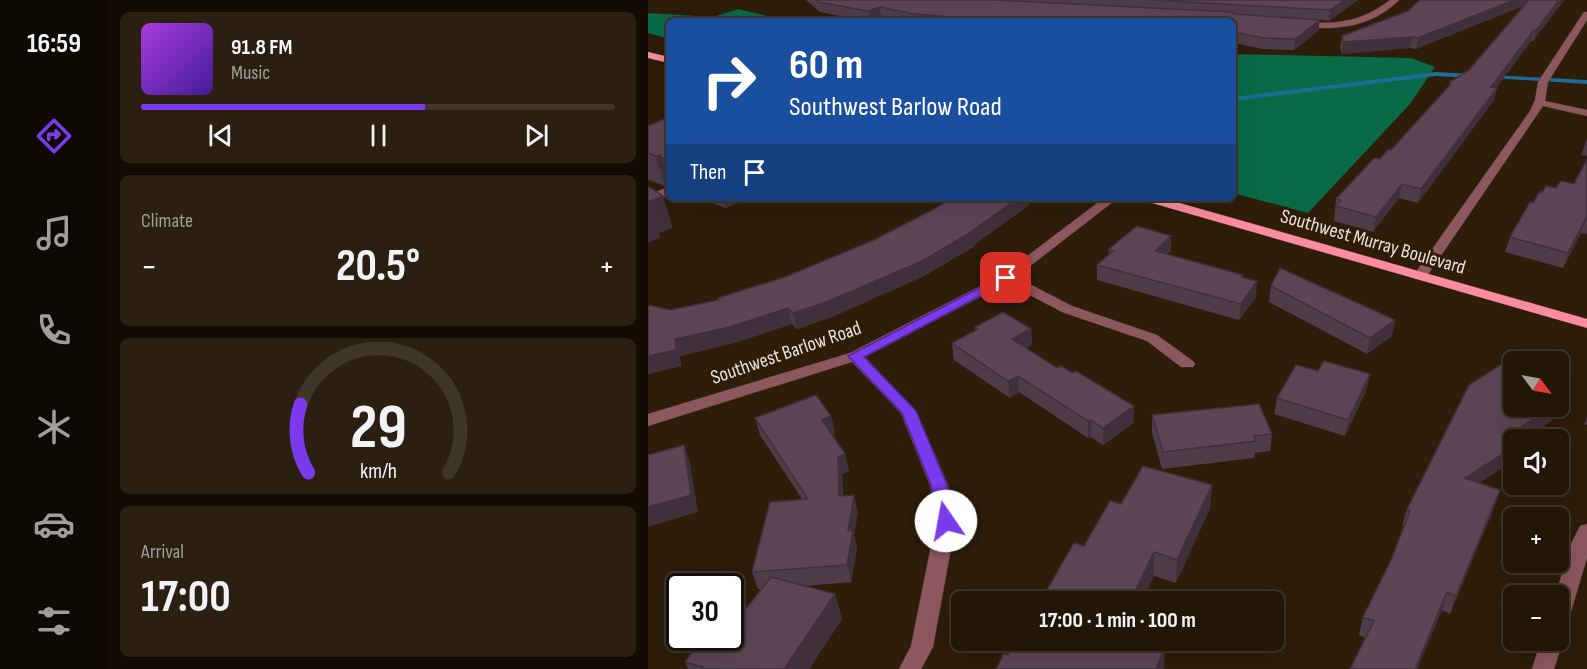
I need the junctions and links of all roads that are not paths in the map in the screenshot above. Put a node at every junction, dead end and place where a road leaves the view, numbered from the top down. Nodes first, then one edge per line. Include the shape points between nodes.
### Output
1 (1395, 0) edge
2 (1586, 19) edge
3 (1288, 24) edge
4 (650, 55) edge
5 (666, 59) edge
6 (1536, 107) junction
7 (1587, 113) edge
8 (666, 192) edge
9 (648, 199) edge
10 (1108, 201) edge
11 (1159, 201) edge
12 (1420, 276) junction
13 (1006, 278) junction
14 (1587, 324) edge
15 (855, 356) junction
16 (1187, 364) dead end
17 (648, 420) edge
18 (1587, 531) edge
19 (1568, 585) edge
20 (1549, 651) edge
21 (910, 669) edge
22 (1543, 669) edge

1 - 3 street via 1375,17 1357,23
2 - 6 street via 1548,74
4 - 5 main road
6 - 7 street
6 - 12 street
8 - 9 street
10 - 13 street, Southwest Barlow Road
11 - 12 main road, Southwest Murray Boulevard
12 - 14 main road, Southwest Murray Boulevard
13 - 15 street, Southwest Barlow Road
13 - 16 street via 1067,309 1152,338
15 - 17 street, Southwest Barlow Road
15 - 21 street via 908,411 939,485 946,521 922,647
18 - 19 street
20 - 22 street

